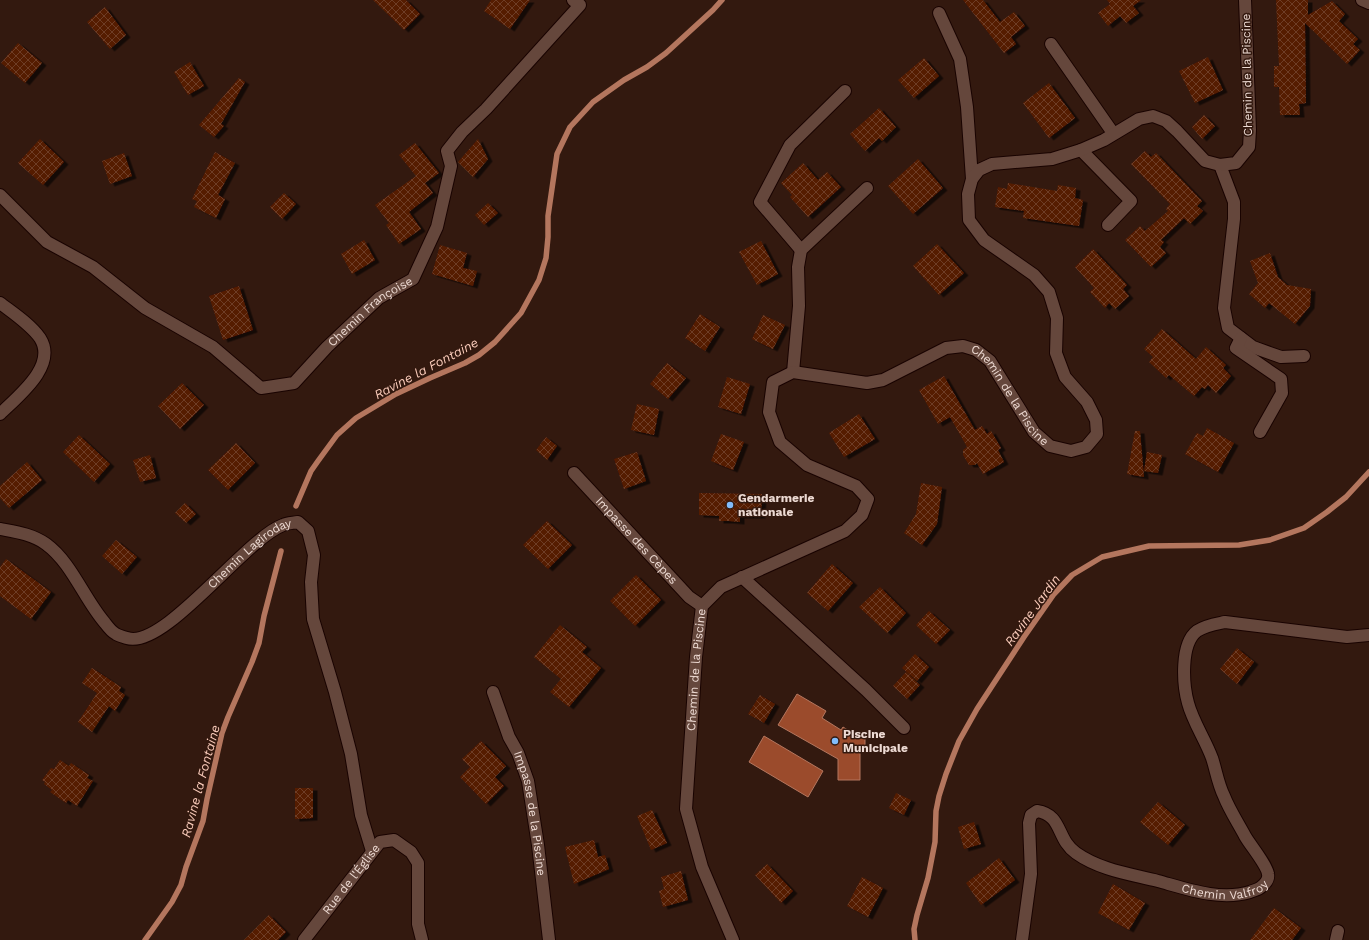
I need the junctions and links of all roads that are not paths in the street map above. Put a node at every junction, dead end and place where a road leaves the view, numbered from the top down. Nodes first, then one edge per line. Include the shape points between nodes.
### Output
1 (573, 0) edge
2 (1245, 0) edge
3 (1362, 0) edge
4 (1369, 3) edge
5 (939, 13) dead end
6 (1051, 44) dead end
7 (845, 91) dead end
8 (1113, 133) junction
9 (1082, 150) junction
10 (1220, 165) junction
11 (972, 180) junction
12 (867, 188) dead end
13 (0, 195) edge
14 (1108, 225) dead end
15 (801, 250) junction
16 (0, 303) edge
17 (1241, 338) junction
18 (1304, 356) dead end
19 (793, 372) junction
20 (0, 414) edge
21 (1260, 432) dead end
22 (574, 473) dead end
23 (0, 529) edge
24 (742, 577) junction
25 (702, 606) junction
26 (1369, 636) edge
27 (493, 692) dead end
28 (904, 728) dead end
29 (372, 851) junction
30 (304, 940) edge
31 (422, 940) edge
32 (549, 940) edge
33 (733, 940) edge
34 (1022, 940) edge

1 - 13 street, Chemin Françoise via 580,4 447,150 451,166 437,227 413,279 379,298 327,347 294,383 261,388 212,347 145,308 93,267 47,242
2 - 10 street, Chemin de la Piscine via 1249,148 1236,163
3 - 4 street
5 - 11 street, Chemin de la Piscine via 960,60 967,107
6 - 8 street
7 - 15 street via 790,146 760,202
8 - 9 street
8 - 10 street via 1139,119 1153,116 1166,121 1205,161
9 - 11 street via 1052,159 992,164 979,170
9 - 14 street via 1131,202
10 - 17 street via 1234,202 1224,308 1228,328
11 - 19 street, Chemin de la Piscine via 968,194 969,220 984,240 1034,275 1049,292 1057,318 1056,353 1065,377 1087,402 1096,420 1097,434 1086,447 1072,451 1050,446 1034,432 990,361 976,350 963,346 946,348 883,380 867,383
12 - 15 street
15 - 19 street
16 - 20 street via 40,338 44,352 36,378
17 - 18 street via 1253,347 1281,357
17 - 21 street via 1236,348 1281,379 1282,393
19 - 24 street, Chemin de la Piscine via 773,382 769,412 780,442 807,465 856,486 868,499 862,515 846,531
22 - 25 street, Impasse des Cèpes via 689,596
23 - 29 street, Chemin Lagiroday via 28,535 45,544 60,557 100,617 115,634 132,640 152,633 178,615 266,534 283,524 298,522 308,531 314,555 311,582 313,619 351,754 361,815
24 - 25 street, Chemin de la Piscine via 721,587
24 - 28 street
25 - 33 street, Chemin de la Piscine via 686,809 702,867
26 - 34 street, Chemin Valfroy via 1347,637 1225,622 1209,624 1196,632 1188,644 1184,677 1188,703 1212,758 1223,795 1268,874 1260,889 1229,895 1203,893 1121,873 1076,852 1064,842 1052,816 1037,811 1031,815 1029,823 1031,874
27 - 32 street, Impasse de la Piscine via 528,781
29 - 30 street, Rue de l'Église
29 - 31 street, Rue de l'Église via 380,842 394,840 411,852 418,863 418,924

